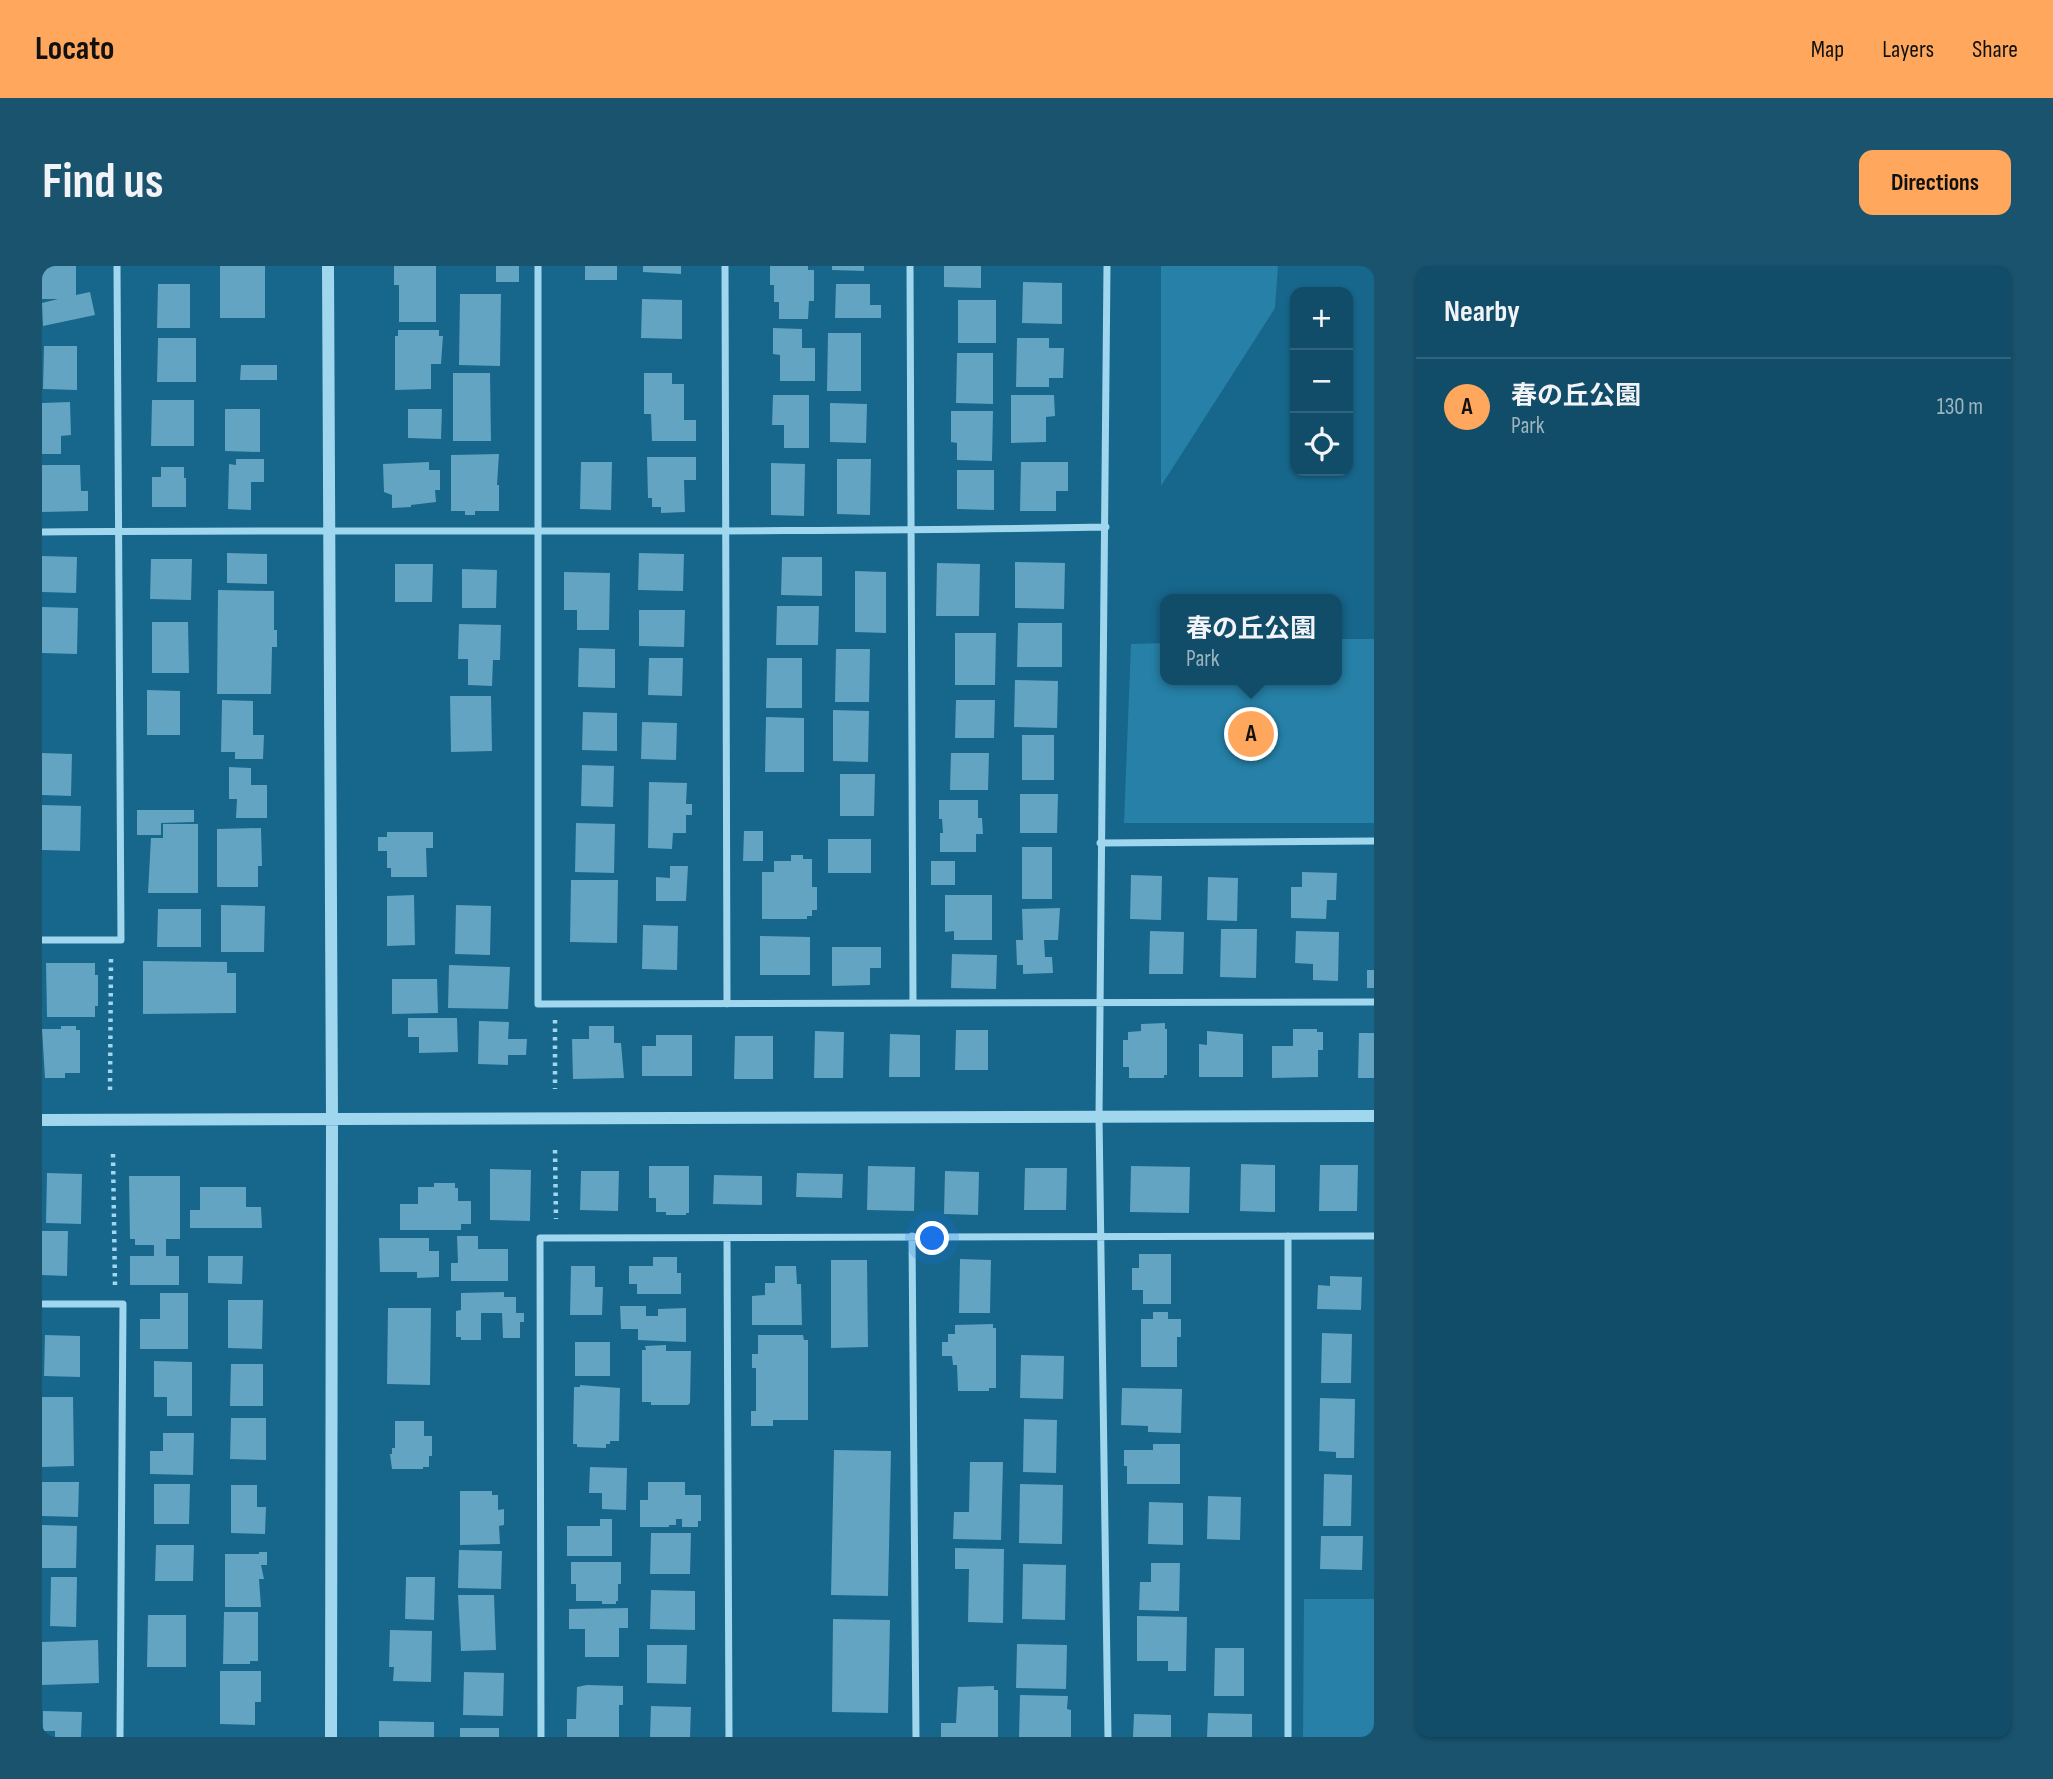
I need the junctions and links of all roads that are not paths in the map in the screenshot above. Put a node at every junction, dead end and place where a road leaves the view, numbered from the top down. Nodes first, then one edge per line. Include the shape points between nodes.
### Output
1 (117, 266) edge
2 (328, 266) edge
3 (538, 266) edge
4 (725, 266) edge
5 (910, 266) edge
6 (1107, 266) edge
7 (1106, 527) junction
8 (328, 530) junction
9 (537, 530) junction
10 (725, 530) junction
11 (911, 530) junction
12 (118, 531) junction
13 (42, 532) edge
14 (1374, 841) edge
15 (1100, 843) junction
16 (42, 940) edge
17 (1374, 1002) edge
18 (913, 1003) junction
19 (1100, 1003) junction
20 (727, 1004) junction
21 (1374, 1116) edge
22 (1099, 1117) junction
23 (332, 1119) junction
24 (42, 1120) edge
25 (912, 1236) junction
26 (1288, 1236) junction
27 (1374, 1236) edge
28 (727, 1238) junction
29 (1100, 1238) junction
30 (42, 1304) edge
31 (120, 1737) edge
32 (331, 1737) edge
33 (541, 1737) edge
34 (729, 1737) edge
35 (916, 1737) edge
36 (1108, 1737) edge
37 (1288, 1737) edge

1 - 12 street
2 - 8 street
3 - 9 street
4 - 10 street
5 - 11 street
6 - 7 street
7 - 11 street
7 - 15 street
8 - 9 street
8 - 12 street
8 - 23 street
9 - 10 street
9 - 20 street via 538,1004
10 - 11 street
10 - 20 street
11 - 18 street
12 - 13 street
12 - 16 street via 121,940
14 - 15 street
15 - 19 street
17 - 19 street
18 - 19 street
18 - 20 street
19 - 22 street
21 - 22 street
22 - 23 street
22 - 29 street
23 - 24 street
23 - 32 street
25 - 28 street
25 - 29 street
25 - 35 street
26 - 27 street
26 - 29 street
26 - 37 street
28 - 33 street via 540,1238
28 - 34 street
29 - 36 street
30 - 31 street via 123,1304

